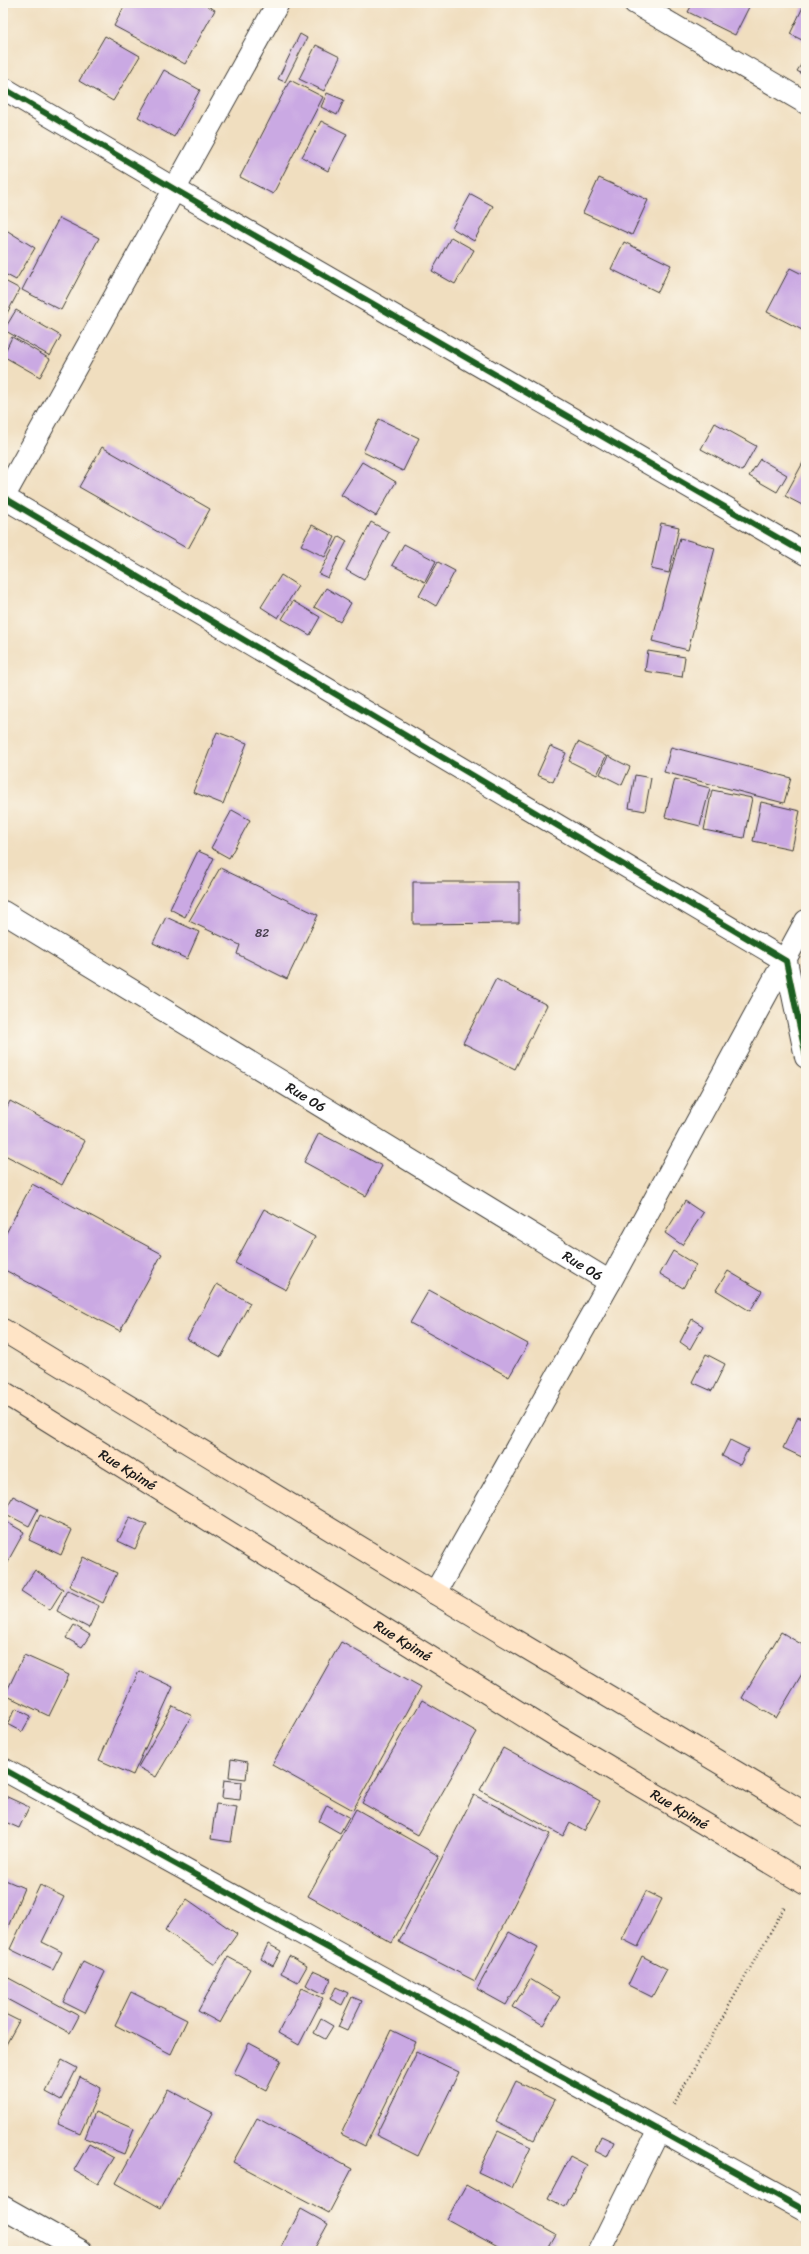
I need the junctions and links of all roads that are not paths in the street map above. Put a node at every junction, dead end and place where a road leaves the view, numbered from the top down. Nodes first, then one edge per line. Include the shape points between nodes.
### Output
1 (278, 3) edge
2 (635, 3) edge
3 (3, 88) edge
4 (806, 103) edge
5 (176, 190) junction
6 (3, 497) edge
7 (806, 554) edge
8 (3, 912) edge
9 (806, 922) edge
10 (786, 961) junction
11 (806, 1057) edge
12 (610, 1282) junction
13 (3, 1330) edge
14 (3, 1392) edge
15 (435, 1593) junction
16 (3, 1769) edge
17 (806, 1814) edge
18 (803, 1882) edge
19 (659, 2130) junction
20 (3, 2207) edge
21 (806, 2211) edge
22 (81, 2251) edge
23 (599, 2251) edge

1 - 5 street
2 - 4 street
3 - 5 street
5 - 6 street
5 - 7 street
6 - 10 street
8 - 12 street, Rue 06
9 - 10 street
10 - 11 street
10 - 12 street
12 - 15 street
13 - 15 main road
14 - 18 main road, Rue Kpimé via 548,1731
15 - 17 main road
16 - 19 street
19 - 21 street
19 - 23 street
20 - 22 street

